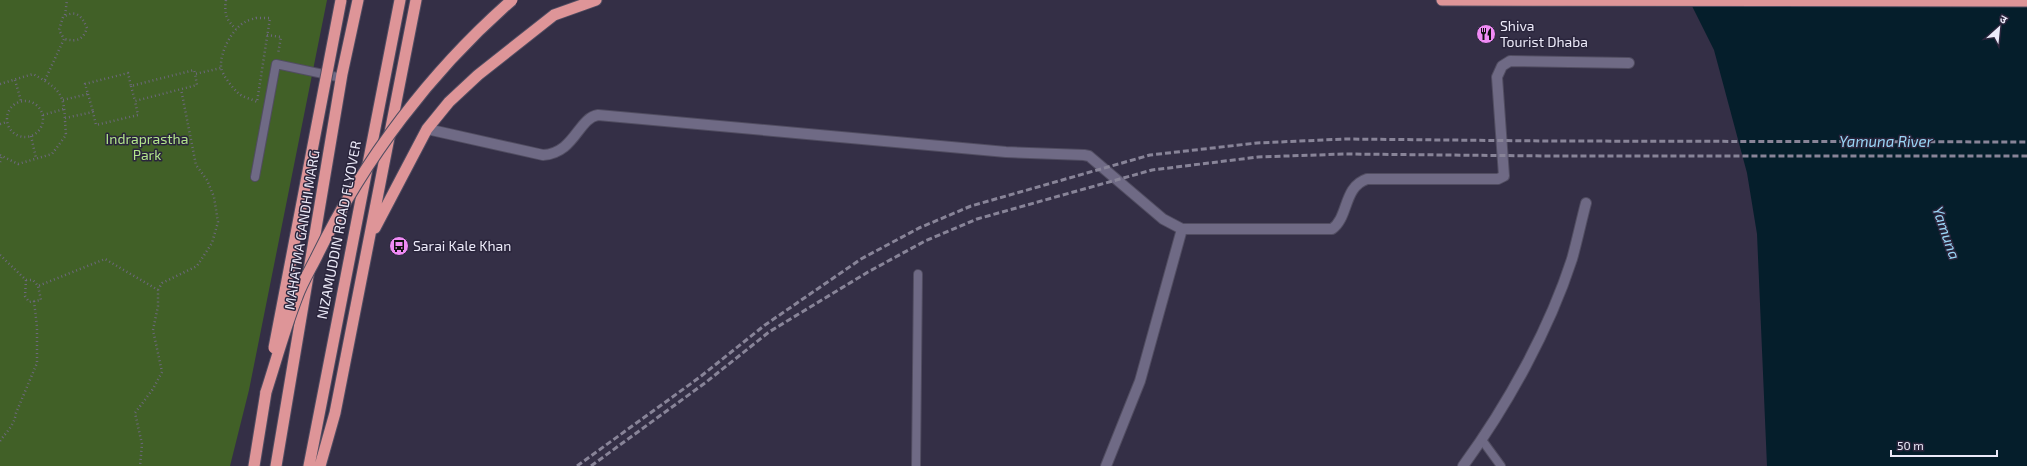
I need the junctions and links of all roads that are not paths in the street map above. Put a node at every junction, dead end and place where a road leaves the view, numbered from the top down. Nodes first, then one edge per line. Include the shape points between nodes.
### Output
1 (340, 0) edge
2 (358, 0) edge
3 (400, 0) edge
4 (416, 0) edge
5 (512, 0) edge
6 (596, 0) edge
7 (1442, 0) edge
8 (1461, 0) edge
9 (2027, 1) edge
10 (1629, 63) dead end
11 (342, 78) junction
12 (427, 129) junction
13 (255, 177) dead end
14 (1586, 203) dead end
15 (1182, 229) junction
16 (369, 239) junction
17 (918, 274) dead end
18 (266, 392) junction
19 (1482, 440) junction
20 (254, 466) edge
21 (276, 466) edge
22 (309, 466) edge
23 (320, 466) edge
24 (916, 466) edge
25 (1106, 466) edge
26 (1464, 466) edge
27 (1501, 466) edge

1 - 18 highway, bridge
2 - 11 highway, MAHATMA GANDHI MARG
3 - 22 highway, NIZAMUDDIN ROAD FLYOVER, bridge
4 - 16 highway
5 - 18 highway, bridge via 488,21 430,83 379,148 334,220 297,297
6 - 12 highway via 554,15 478,75 449,102
7 - 8 highway
8 - 9 highway
10 - 15 street via 1510,61 1502,66 1497,77 1505,174 1501,178 1360,181 1355,186 1338,223 1332,229
11 - 13 lane via 276,64
11 - 21 highway, MAHATMA GANDHI MARG
12 - 15 street via 543,155 561,150 590,118 598,115 998,152 1084,155 1089,156 1162,219
12 - 16 highway
14 - 19 street via 1572,258 1535,349
15 - 25 street via 1140,381
16 - 23 highway via 335,413
17 - 24 lane
18 - 20 highway
19 - 26 street
19 - 27 lane

